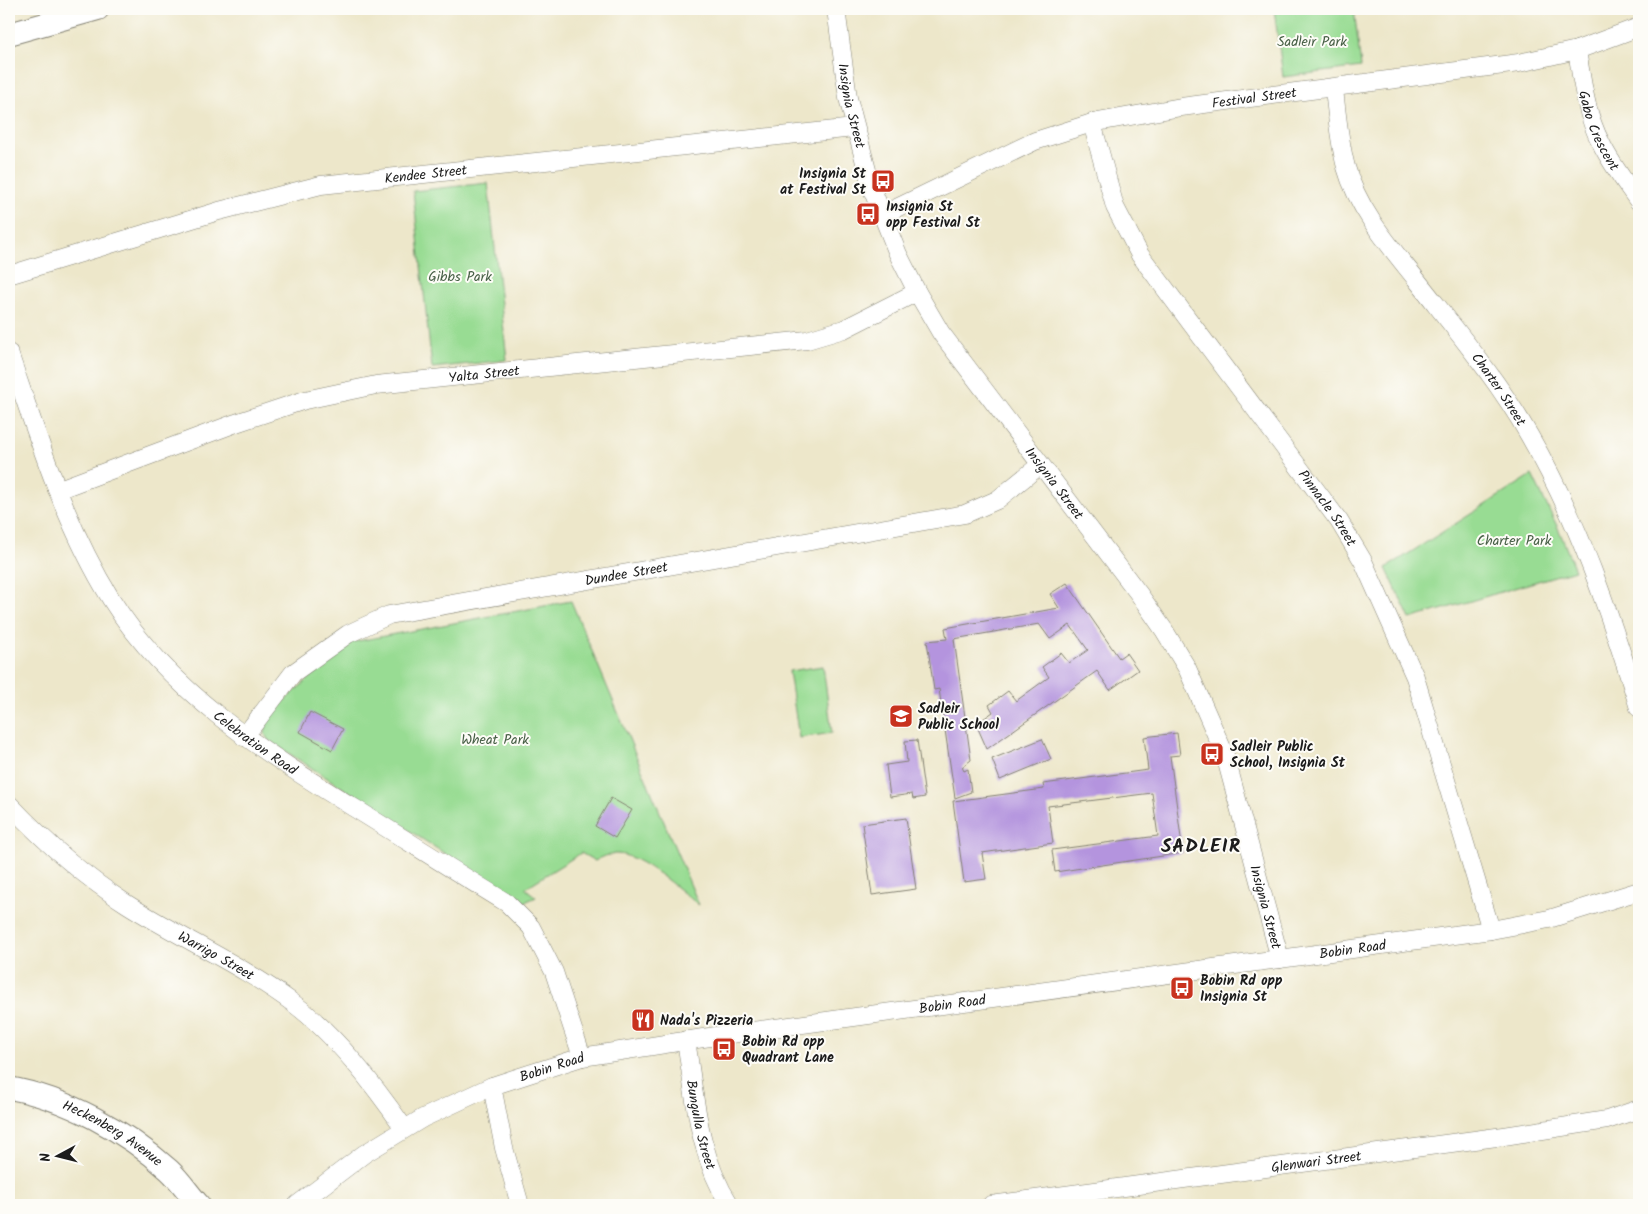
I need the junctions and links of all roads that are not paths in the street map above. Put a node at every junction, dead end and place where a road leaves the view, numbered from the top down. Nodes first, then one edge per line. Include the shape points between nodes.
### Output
1 (98, 9) edge
2 (836, 9) edge
3 (1639, 26) edge
4 (9, 34) edge
5 (1577, 50) junction
6 (1334, 88) junction
7 (1092, 123) junction
8 (854, 128) junction
9 (1639, 202) edge
10 (882, 215) junction
11 (9, 274) edge
12 (917, 292) junction
13 (9, 353) edge
14 (1040, 465) junction
15 (57, 490) junction
16 (1639, 708) edge
17 (244, 737) junction
18 (9, 804) edge
19 (1639, 891) edge
20 (1491, 930) junction
21 (1280, 959) junction
22 (686, 1040) junction
23 (582, 1057) junction
24 (492, 1086) junction
25 (9, 1088) edge
26 (1639, 1109) edge
27 (404, 1128) junction
28 (199, 1205) edge
29 (297, 1205) edge
30 (520, 1205) edge
31 (730, 1205) edge
32 (991, 1205) edge

1 - 4 street
2 - 8 street, Insignia Street
3 - 5 street, Festival Street
5 - 6 street, Festival Street via 1519,63
5 - 9 street, Gabo Crescent via 1596,132 1608,157
6 - 7 street, Festival Street via 1181,107
6 - 16 street, Charter Street via 1347,168 1362,204 1529,434 1587,554 1612,618
7 - 10 street, Festival Street via 1034,141
7 - 20 street, Pinnacle Street via 1115,207 1140,255 1339,521 1363,561 1415,677
8 - 10 street, Insignia Street
8 - 11 street, Kendee Street via 320,185 219,211
10 - 12 street, Insignia Street
12 - 14 street, Insignia Street via 941,333
12 - 15 street, Yalta Street via 844,329 807,340 376,385 305,400 236,422
13 - 15 street, Celebration Road
14 - 17 street, Dundee Street via 997,500 965,514 389,615 348,634 293,673
14 - 21 street, Insignia Street via 1139,594 1187,668 1226,755
15 - 17 street, Celebration Road via 112,600 148,647 196,697
17 - 23 street, Celebration Road via 507,903 531,927 554,972
18 - 27 street, Warrigo Street via 53,848 97,884 294,1004 335,1042
19 - 20 street, Bobin Road via 1549,919
20 - 21 street, Bobin Road
21 - 22 street, Bobin Road
22 - 23 street, Bobin Road
22 - 31 street, Bungulla Street via 705,1150
23 - 24 street, Bobin Road
24 - 27 street, Bobin Road
24 - 30 street via 504,1148
25 - 28 street, Heckenberg Avenue via 56,1101 132,1141 170,1171
26 - 32 street, Glenwari Street via 1607,1120 1504,1136
27 - 29 street, Bobin Road via 356,1159

